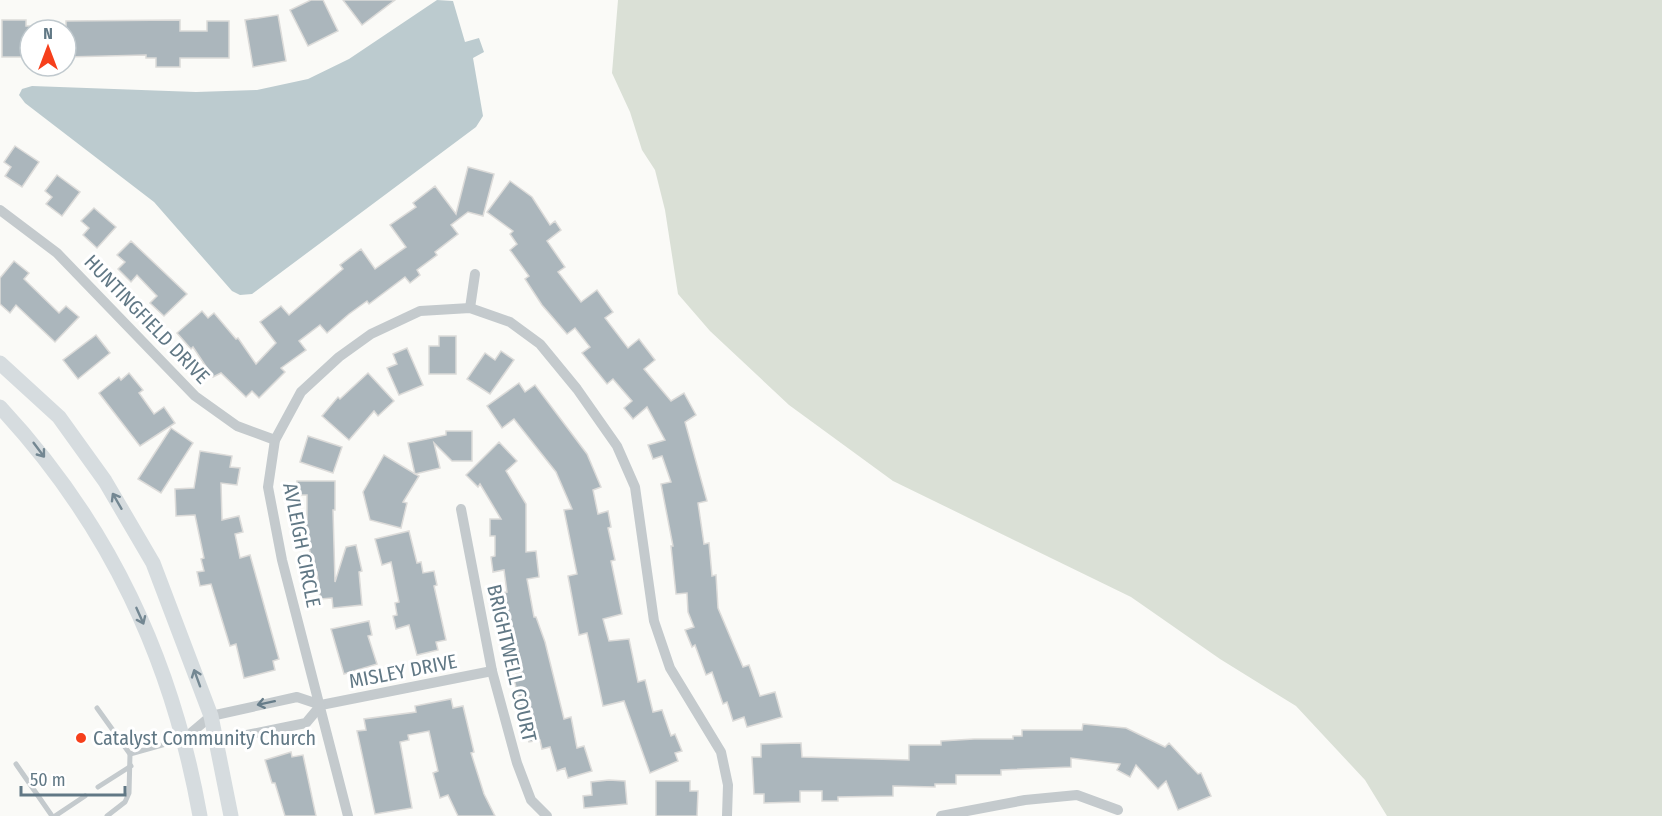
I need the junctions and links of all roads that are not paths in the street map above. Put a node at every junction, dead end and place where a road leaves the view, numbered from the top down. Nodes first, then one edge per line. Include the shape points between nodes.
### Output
1 (0, 210) edge
2 (476, 274) dead end
3 (470, 308) junction
4 (0, 363) edge
5 (0, 407) edge
6 (275, 440) junction
7 (461, 509) dead end
8 (492, 671) junction
9 (321, 705) junction
10 (97, 708) dead end
11 (211, 716) junction
12 (184, 738) junction
13 (217, 741) junction
14 (130, 754) junction
15 (16, 764) dead end
16 (131, 766) junction
17 (98, 787) dead end
18 (85, 796) dead end
19 (1118, 810) dead end
20 (53, 816) edge
21 (107, 816) edge
22 (200, 816) edge
23 (231, 816) edge
24 (348, 816) edge
25 (547, 816) edge
26 (727, 816) edge
27 (941, 816) edge

1 - 6 street, HUNTINGFIELD DRIVE via 57,253 195,396 237,426
2 - 3 street
3 - 6 street, AVLEIGH CIRCLE via 420,311 371,334 301,392
3 - 26 street, AVLEIGH CIRCLE via 510,321 540,344 577,388 617,446 635,487 654,621 670,668 721,752 728,785
11 -> 4 main road via 153,563 105,481 58,417
5 -> 12 main road via 33,442 78,503 124,580 155,649
6 - 9 street, AVLEIGH CIRCLE via 268,487 282,560
7 - 8 street, BRIGHTWELL COURT
8 - 9 street, MISLEY DRIVE
8 - 25 street, BRIGHTWELL COURT via 531,800
9 -> 11 street, MISLEY DRIVE via 297,697
9 - 13 street via 306,723
9 - 24 street, AVLEIGH CIRCLE
10 - 14 lane
11 - 12 street, MISLEY DRIVE
11 - 13 main road
12 - 13 street
12 - 14 lane
12 - 22 main road
13 - 23 main road
14 - 16 lane
15 - 20 lane
16 - 17 lane
16 - 21 lane via 125,802
18 - 20 lane
19 - 27 street via 1077,795

